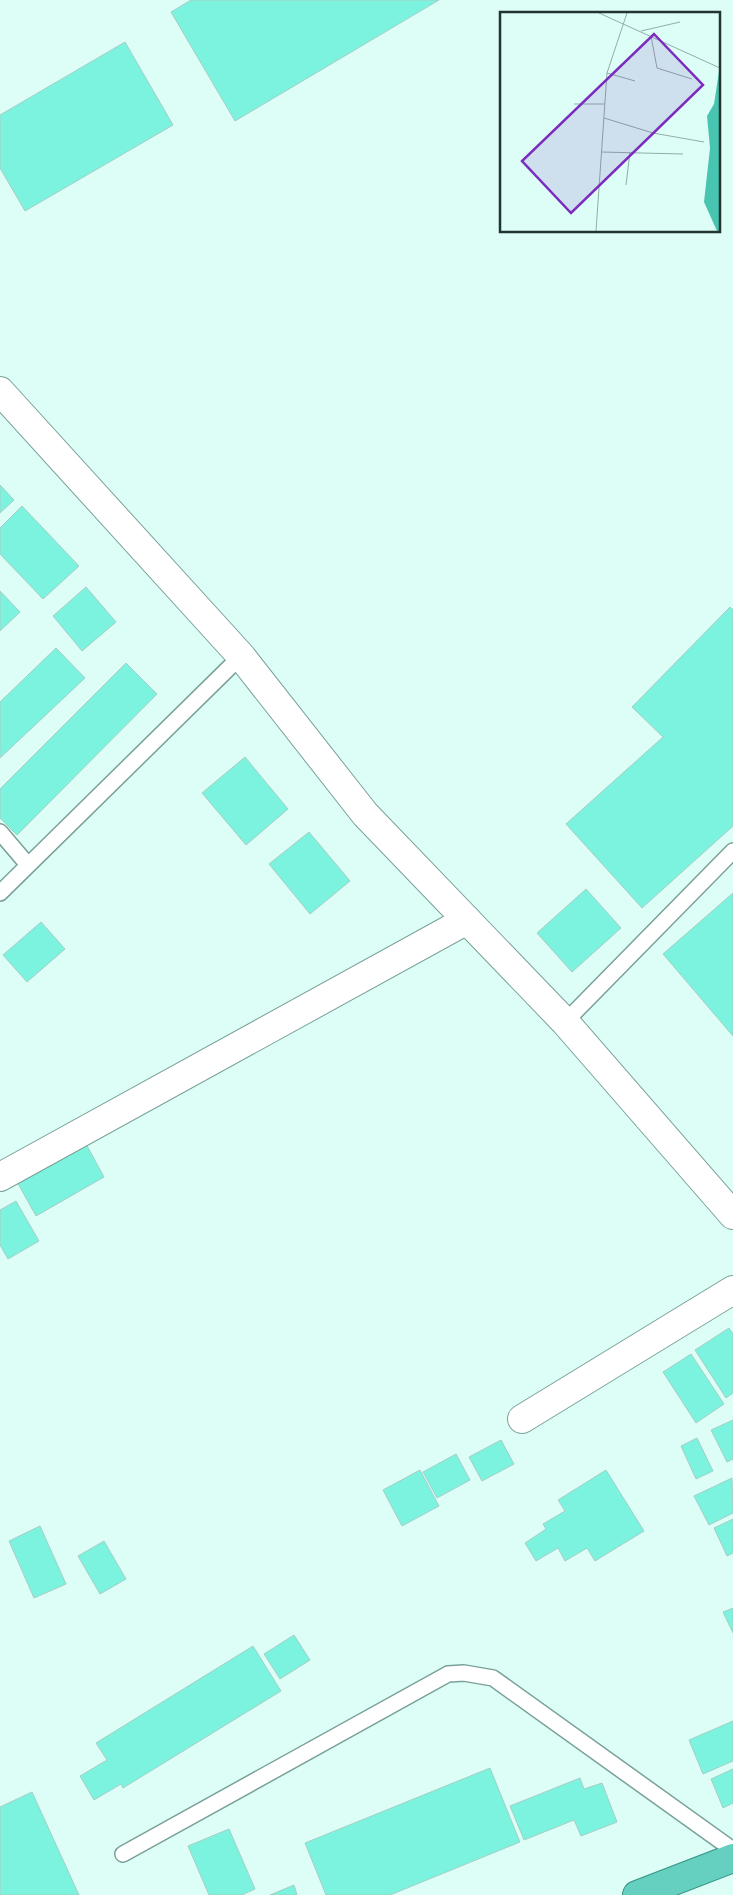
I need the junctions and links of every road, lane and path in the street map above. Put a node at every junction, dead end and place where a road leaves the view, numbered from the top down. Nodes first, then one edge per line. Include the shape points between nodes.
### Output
1 (0, 391) edge
2 (240, 656) junction
3 (0, 832) edge
4 (733, 851) edge
5 (28, 865) junction
6 (0, 893) edge
7 (467, 920) junction
8 (565, 1022) junction
9 (0, 1177) edge
10 (733, 1214) edge
11 (733, 1290) edge
12 (522, 1418) dead end
13 (733, 1850) edge
14 (123, 1854) dead end
15 (733, 1858) edge
16 (637, 1895) edge

1 - 2 street
2 - 5 lane
2 - 7 street via 365,814
3 - 5 lane
4 - 8 lane
5 - 6 lane
7 - 8 street
7 - 9 street
8 - 10 street
11 - 12 street
13 - 14 lane via 493,1678 457,1672 448,1674
15 - 16 highway

